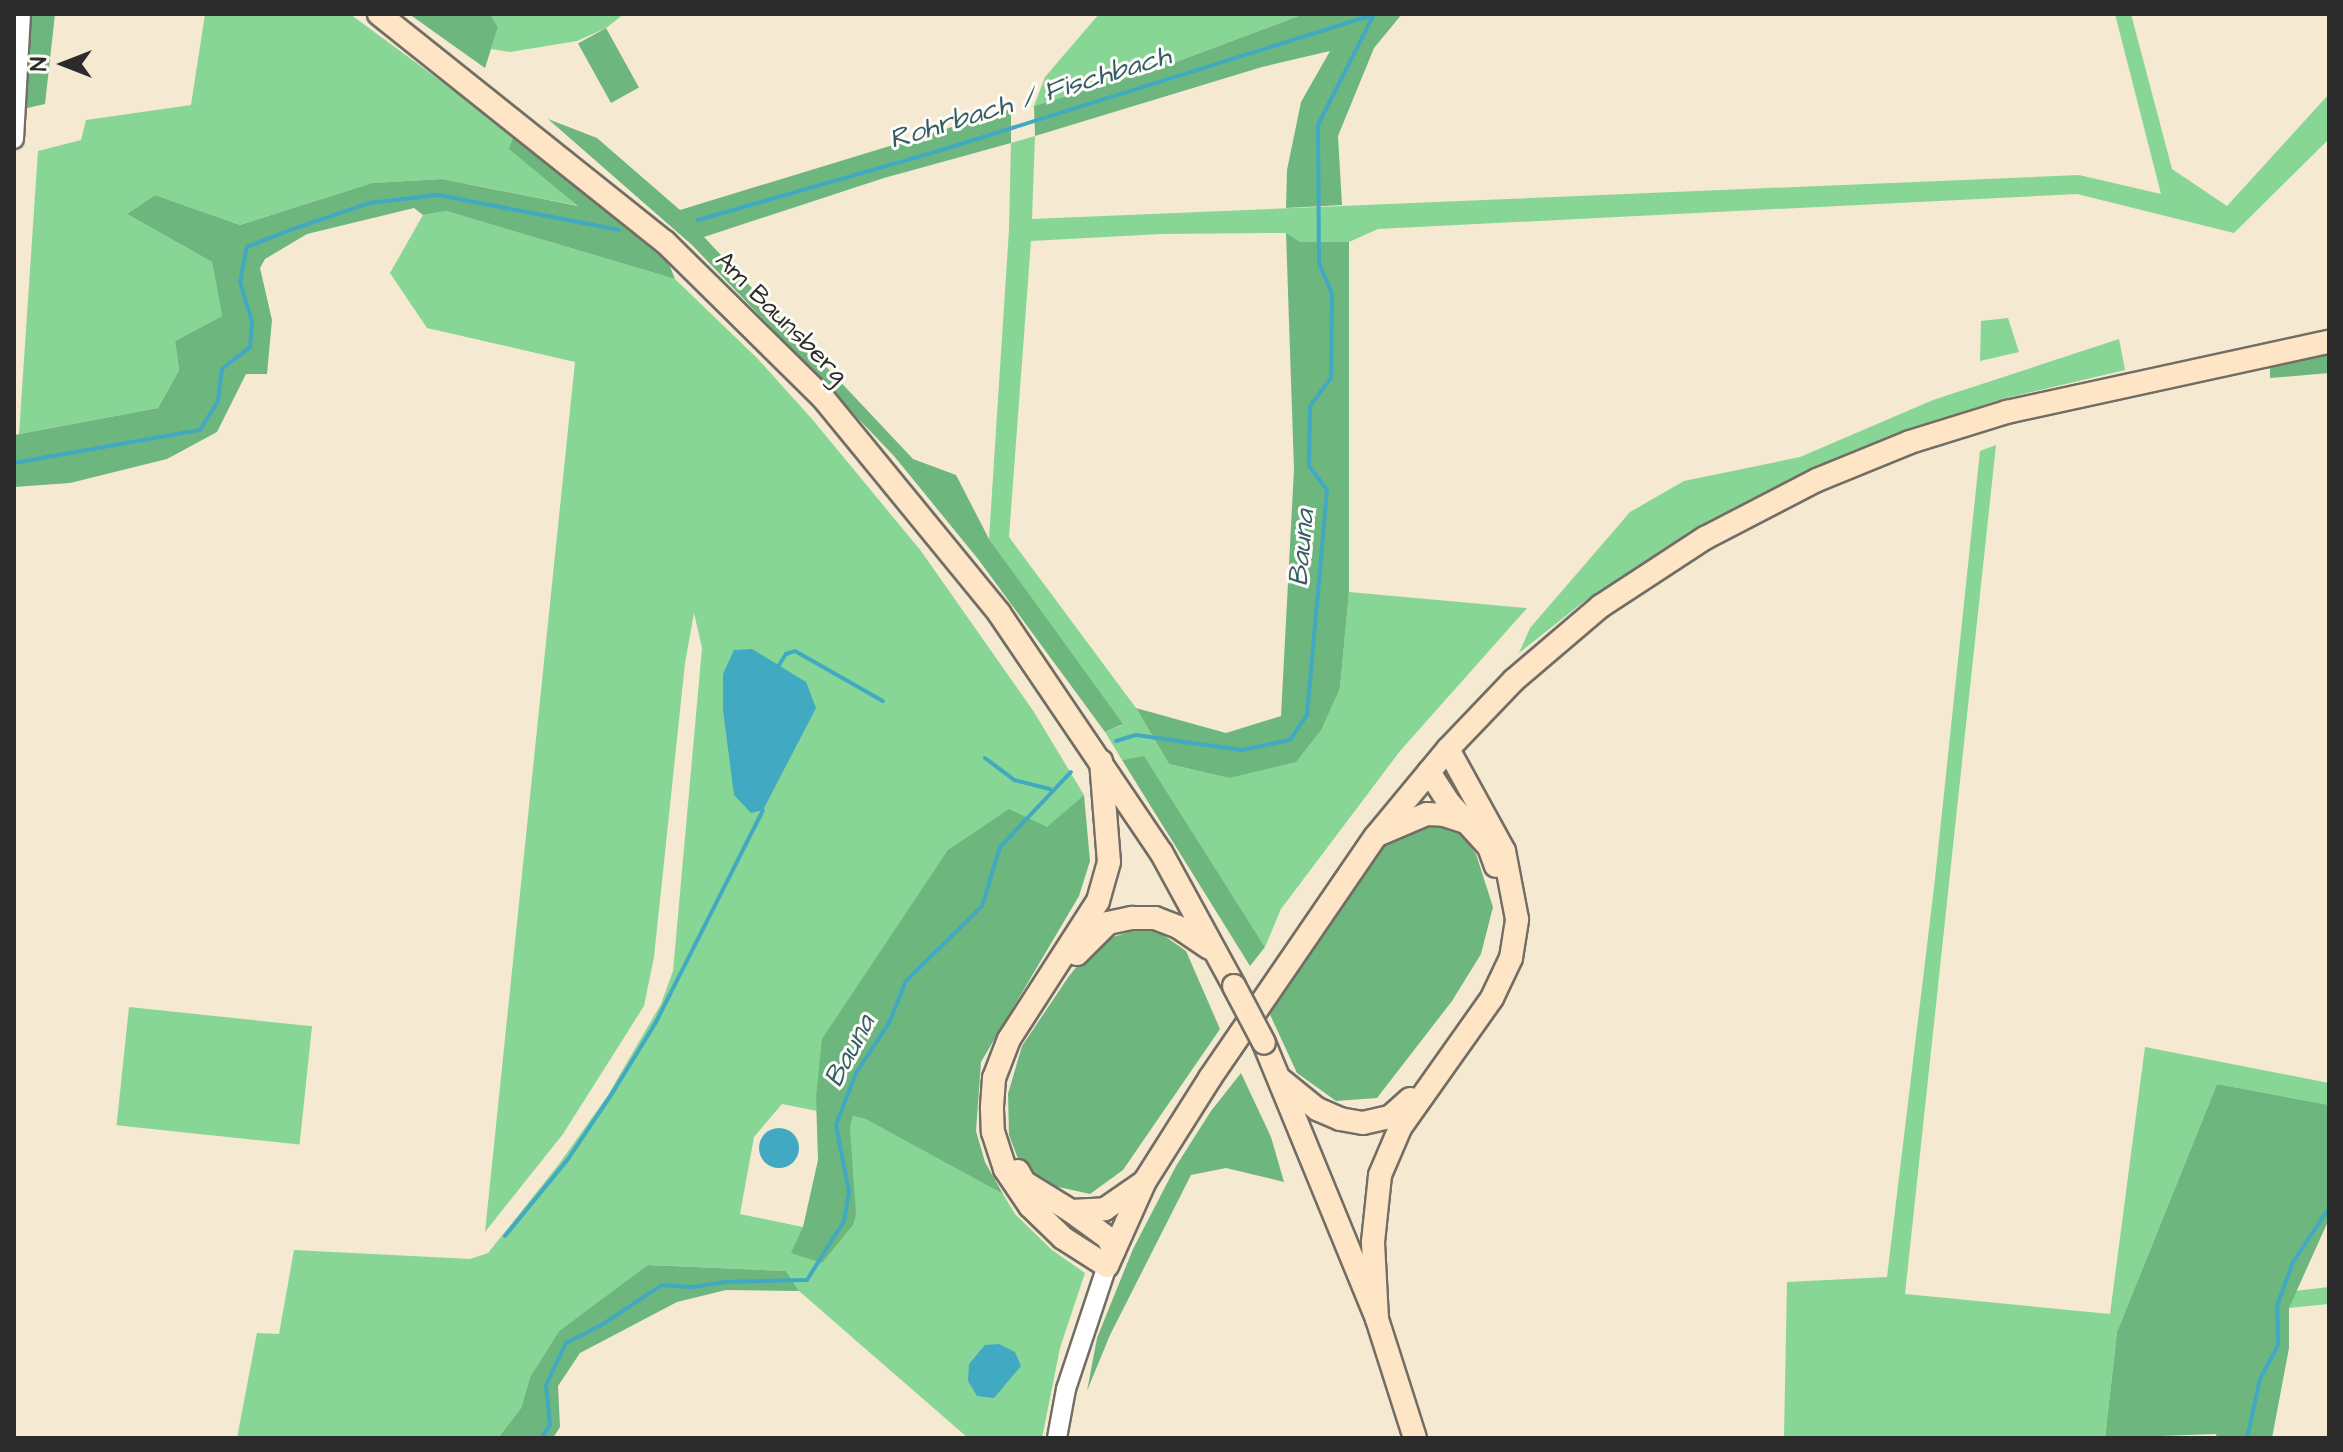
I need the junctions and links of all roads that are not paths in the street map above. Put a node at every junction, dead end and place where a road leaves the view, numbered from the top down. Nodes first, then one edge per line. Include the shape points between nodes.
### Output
1 (21, 14) edge
2 (379, 14) edge
3 (14, 139) edge
4 (2329, 342) edge
5 (1448, 749) junction
6 (1101, 761) junction
7 (1429, 772) junction
8 (1469, 824) junction
9 (1376, 836) junction
10 (1213, 950) junction
11 (1280, 1079) junction
12 (1145, 1181) junction
13 (1071, 1211) junction
14 (1111, 1258) junction
15 (1377, 1319) junction
16 (1057, 1438) edge
17 (1415, 1438) edge

1 - 3 street
2 - 6 main road, Am Baunsberg via 665,242 824,399 999,613
4 - 5 main road via 2007,412 1910,442 1817,480 1705,538 1601,606 1514,680
5 - 7 main road
5 - 15 main road via 1504,851 1517,919 1511,958 1492,998 1400,1128 1380,1175 1373,1242
6 - 10 main road, Am Baunsberg via 1161,852
6 - 14 main road via 1109,862 1098,901 1009,1039 994,1078 992,1109 1005,1169 1030,1206 1063,1238
7 - 8 main road
7 - 9 main road
8 - 9 main road via 1427,814
8 - 11 main road via 1489,847 1508,912 1501,959 1453,1042 1410,1099 1390,1117 1363,1123 1317,1109
9 - 12 main road
10 - 11 main road, Am Baunsberg, bridge
10 - 13 main road via 1155,918 1108,923 1072,960 1010,1055 1000,1094 1001,1130 1010,1159 1024,1182
11 - 15 main road, Am Baunsberg
12 - 13 main road via 1105,1209
12 - 14 main road
13 - 14 main road via 1108,1238
14 - 16 street via 1066,1389
15 - 17 main road

